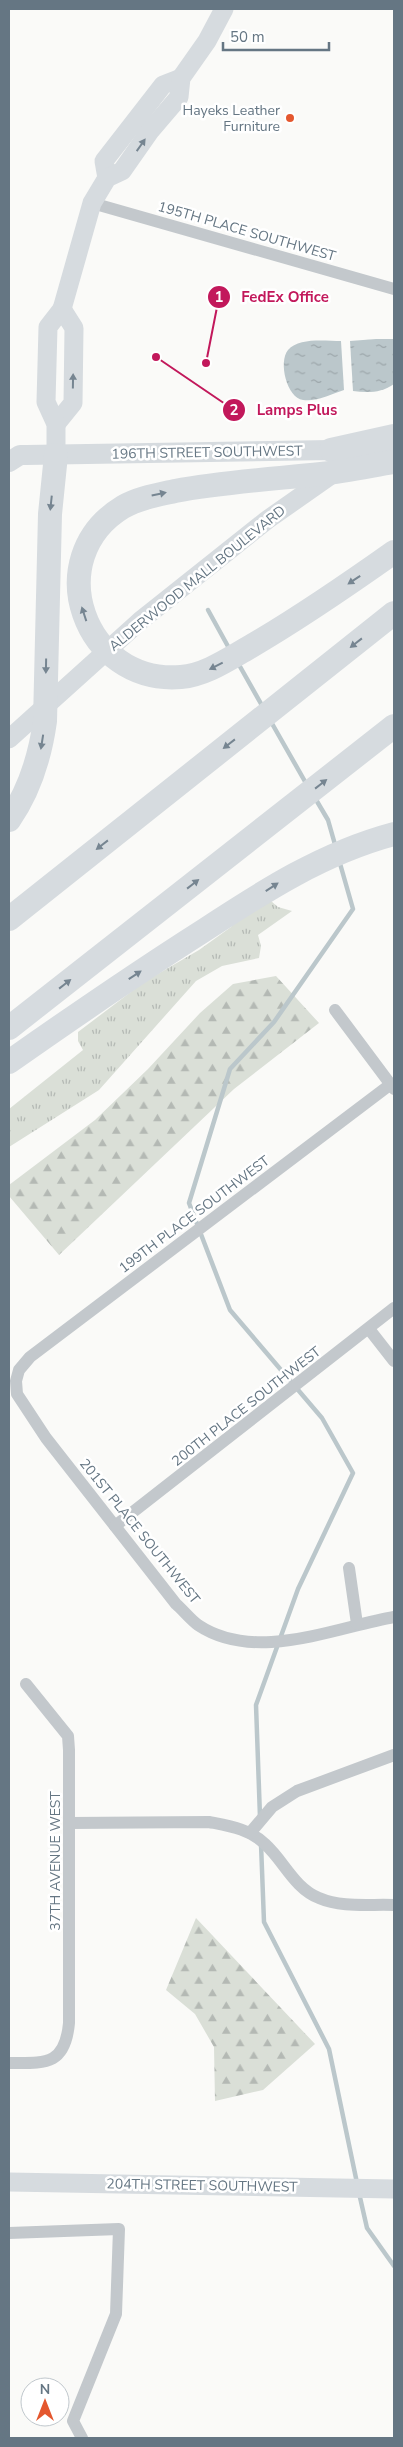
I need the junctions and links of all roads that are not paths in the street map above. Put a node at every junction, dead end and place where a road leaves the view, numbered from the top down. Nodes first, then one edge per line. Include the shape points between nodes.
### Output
1 (224, 9) edge
2 (92, 202) junction
3 (394, 289) edge
4 (62, 309) junction
5 (56, 424) junction
6 (394, 430) edge
7 (394, 436) edge
8 (331, 450) junction
9 (394, 452) edge
10 (13, 455) edge
11 (56, 455) junction
12 (394, 462) edge
13 (394, 552) edge
14 (394, 613) edge
15 (394, 726) edge
16 (9, 738) edge
17 (9, 820) edge
18 (394, 834) edge
19 (9, 919) edge
20 (335, 1010) dead end
21 (9, 1028) edge
22 (9, 1062) edge
23 (393, 1086) edge
24 (394, 1308) edge
25 (369, 1329) junction
26 (394, 1361) edge
27 (19, 1370) joint
28 (115, 1526) junction
29 (349, 1568) dead end
30 (394, 1617) edge
31 (357, 1624) junction
32 (26, 1684) dead end
33 (394, 1755) edge
34 (70, 1822) junction
35 (250, 1833) junction
36 (394, 1905) edge
37 (9, 2063) edge
38 (9, 2182) edge
39 (394, 2189) edge
40 (9, 2233) edge
41 (82, 2438) edge

1 - 2 main road via 181,78 162,85 104,161 107,178
2 - 3 street, 195TH PLACE SOUTHWEST
2 - 4 main road
4 - 5 main road via 48,327 46,402
5 -> 4 main road via 73,403 74,328
5 - 11 main road
6 - 16 main road, ALDERWOOD MALL BOULEVARD via 266,520 140,621
7 - 8 highway
8 - 9 main road, 196TH STREET SOUTHWEST
8 - 11 main road, 196TH STREET SOUTHWEST
10 - 11 main road, 196TH STREET SOUTHWEST
11 -> 17 highway via 50,514 45,721 41,750 32,778
13 -> 12 highway via 264,638 210,669 183,677 149,675 116,660 95,638 80,603 80,574 88,545 114,513 140,499 192,488
14 -> 19 highway
21 -> 15 highway
22 -> 18 highway via 119,985 280,881 361,842
20 - 23 street
23 - 27 street, 199TH PLACE SOUTHWEST via 30,1357
24 - 25 street, 200TH PLACE SOUTHWEST
25 - 26 street
25 - 28 street, 200TH PLACE SOUTHWEST
27 - 28 street, 201ST PLACE SOUTHWEST via 16,1381 18,1394 46,1438
28 - 31 street, 201ST PLACE SOUTHWEST via 176,1604 198,1624 227,1638 246,1643 270,1643
29 - 31 street
30 - 31 street, 201ST PLACE SOUTHWEST
32 - 34 street, 37TH AVENUE WEST via 68,1736
33 - 35 street via 297,1791 272,1807
34 - 35 street via 209,1822
34 - 37 street, 37TH AVENUE WEST via 68,2038 62,2052 53,2059
35 - 36 street via 265,1843 301,1888 316,1897 336,1904
38 - 39 main road, 204TH STREET SOUTHWEST
40 - 41 street via 119,2229 116,2314 73,2420

